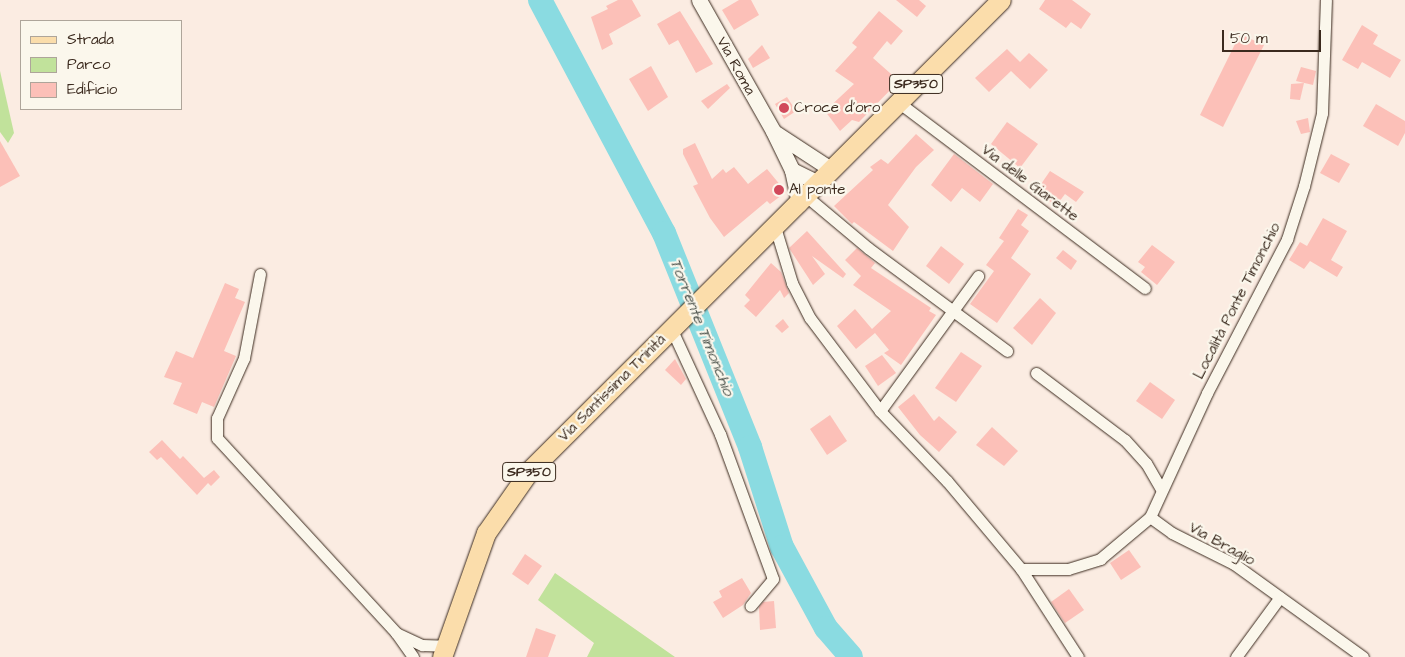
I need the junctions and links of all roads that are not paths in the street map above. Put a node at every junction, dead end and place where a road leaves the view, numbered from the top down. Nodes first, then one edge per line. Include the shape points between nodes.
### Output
1 (699, 0) edge
2 (1001, 0) edge
3 (1326, 0) edge
4 (898, 102) junction
5 (773, 131) junction
6 (792, 170) junction
7 (814, 188) junction
8 (775, 227) junction
9 (260, 274) dead end
10 (978, 276) dead end
11 (1144, 288) dead end
12 (952, 311) junction
13 (672, 327) junction
14 (1007, 351) dead end
15 (1036, 373) dead end
16 (880, 411) junction
17 (1162, 489) junction
18 (1150, 517) junction
19 (1021, 570) junction
20 (1280, 597) junction
21 (750, 606) dead end
22 (396, 633) junction
23 (444, 651) edge
24 (413, 657) edge
25 (1078, 657) edge
26 (1236, 657) edge
27 (1363, 657) edge

1 - 5 street, Via Roma
2 - 4 main road, SP350
3 - 17 street, Località Ponte Timonchio via 1322,113 1296,214 1273,268 1207,393
4 - 7 main road, SP350
4 - 11 street, Via delle Giarette
5 - 6 street, Via Roma
5 - 7 street, Via Roma
6 - 7 street
6 - 7 street, Via Roma
7 - 8 main road, SP350
7 - 12 street
8 - 13 main road, Via Santissima Trinità / SP350
8 - 16 street via 792,283 810,318
9 - 22 street via 244,358 217,418 217,438
10 - 12 street
12 - 14 street
12 - 16 street
13 - 21 street, Via Santissima Trinità via 720,434 774,579
13 - 23 main road, Via Santissima Trinità / SP350 via 530,470 486,534
15 - 17 street via 1125,440 1146,463
16 - 19 street via 948,481
17 - 18 street, Località Ponte Timonchio
18 - 19 street, Località Ponte Timonchio via 1100,559 1068,569
18 - 20 street, Via Braglio via 1172,533 1234,564
19 - 25 street
20 - 26 street
20 - 27 street, Via Braglio
22 - 23 street
22 - 24 street

